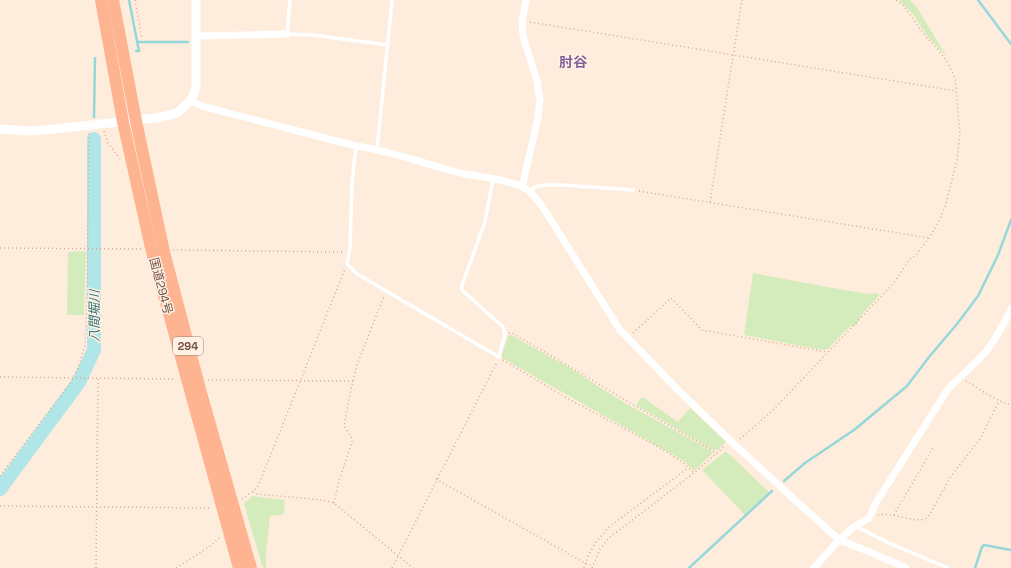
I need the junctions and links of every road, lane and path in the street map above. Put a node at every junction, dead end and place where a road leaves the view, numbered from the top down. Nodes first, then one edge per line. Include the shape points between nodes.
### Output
1 (101, 0) edge
2 (113, 0) edge
3 (135, 0) edge
4 (196, 0) edge
5 (290, 0) edge
6 (392, 0) edge
7 (526, 0) edge
8 (742, 0) edge
9 (896, 0) edge
10 (522, 20) junction
11 (287, 34) junction
12 (196, 36) junction
13 (142, 39) dead end
14 (388, 46) junction
15 (732, 55) junction
16 (956, 91) junction
17 (190, 101) junction
18 (136, 121) junction
19 (123, 122) junction
20 (103, 124) junction
21 (89, 126) junction
22 (0, 129) edge
23 (356, 146) junction
24 (377, 149) junction
25 (122, 161) dead end
26 (493, 179) junction
27 (522, 186) junction
28 (634, 190) joint
29 (529, 191) junction
30 (710, 202) junction
31 (929, 238) junction
32 (0, 248) edge
33 (151, 248) junction
34 (88, 249) junction
35 (164, 252) junction
36 (350, 252) junction
37 (347, 264) junction
38 (386, 290) junction
39 (1011, 309) edge
40 (505, 333) junction
41 (628, 338) junction
42 (827, 352) junction
43 (499, 357) junction
44 (959, 376) junction
45 (0, 377) edge
46 (74, 378) junction
47 (98, 378) junction
48 (178, 379) dead end
49 (208, 380) dead end
50 (300, 380) junction
51 (353, 381) junction
52 (999, 401) junction
53 (1011, 404) edge
54 (733, 443) junction
55 (934, 446) dead end
56 (717, 453) junction
57 (688, 468) junction
58 (694, 473) junction
59 (0, 476) edge
60 (436, 479) junction
61 (252, 492) junction
62 (334, 503) junction
63 (227, 505) junction
64 (0, 506) edge
65 (97, 508) junction
66 (894, 515) junction
67 (869, 518) junction
68 (856, 526) junction
69 (221, 537) dead end
70 (839, 540) junction
71 (398, 556) junction
72 (585, 564) junction
73 (593, 567) edge
74 (96, 568) edge
75 (176, 568) edge
76 (239, 568) edge
77 (250, 568) edge
78 (392, 568) edge
79 (413, 568) edge
80 (584, 568) edge
81 (814, 568) edge
82 (906, 568) edge
83 (948, 568) edge

1 - 19 highway, 国道294号 / 294
2 - 18 highway, 国道294号 / 294
3 - 13 path
4 - 12 street
5 - 11 lane
6 - 14 lane
7 - 10 street
8 - 15 path
9 - 16 path via 903,5 948,64
10 - 15 path
10 - 27 street via 522,36 537,81 540,100
11 - 12 street
11 - 14 lane via 313,35
12 - 17 street via 196,86
14 - 24 lane
15 - 16 path
15 - 30 path
16 - 31 path via 960,146 945,207
17 - 18 street via 177,113
17 - 23 street
18 - 19 street
18 - 35 highway, 国道294号 / 294
19 - 20 street
19 - 33 highway, 国道294号 / 294
20 - 21 street
20 - 25 path via 108,142
21 - 22 street via 28,131
21 - 34 path
23 - 24 street
23 - 36 lane
24 - 26 street
26 - 27 street
26 - 40 lane via 485,222 462,290 503,327
27 - 29 street
28 - 29 lane via 562,184 534,187
28 - 30 path
29 - 41 street via 542,206 620,330
30 - 31 path
31 - 42 path via 910,259 893,284
32 - 34 path
33 - 34 path
33 - 63 highway, 国道294号 / 294
34 - 46 path via 85,345
35 - 36 path
35 - 63 highway, 国道294号 / 294
36 - 37 lane
37 - 38 lane via 357,274
37 - 50 path
38 - 43 lane
38 - 51 path
39 - 44 street via 991,345
40 - 43 lane
40 - 56 path via 512,333
41 - 42 path via 671,298 702,330
41 - 54 street
42 - 54 path via 771,412
43 - 57 path via 567,398 662,449
43 - 60 path
44 - 52 path
44 - 67 street via 891,478
45 - 46 path
46 - 47 path
46 - 59 path
47 - 48 path
47 - 65 path
49 - 50 path
50 - 51 path
50 - 61 path via 261,479
51 - 62 path via 344,422 352,442
52 - 53 path
52 - 66 path via 980,439 951,476 930,514 925,519 918,520
54 - 56 path
54 - 70 street
55 - 66 path
56 - 58 path
57 - 58 path
57 - 72 path via 609,527 596,542
58 - 73 path via 610,538 600,549
60 - 71 path
60 - 72 path
61 - 62 path
61 - 63 path via 245,498
62 - 71 path
63 - 65 path via 212,508
63 - 76 highway, 国道294号 / 294
63 - 77 highway, 国道294号 / 294
64 - 65 path
65 - 74 path
66 - 67 path via 881,514
67 - 68 street
68 - 70 street
68 - 83 lane
69 - 75 path
70 - 81 street
70 - 82 street
71 - 78 path
71 - 79 path
72 - 73 path
72 - 80 path

